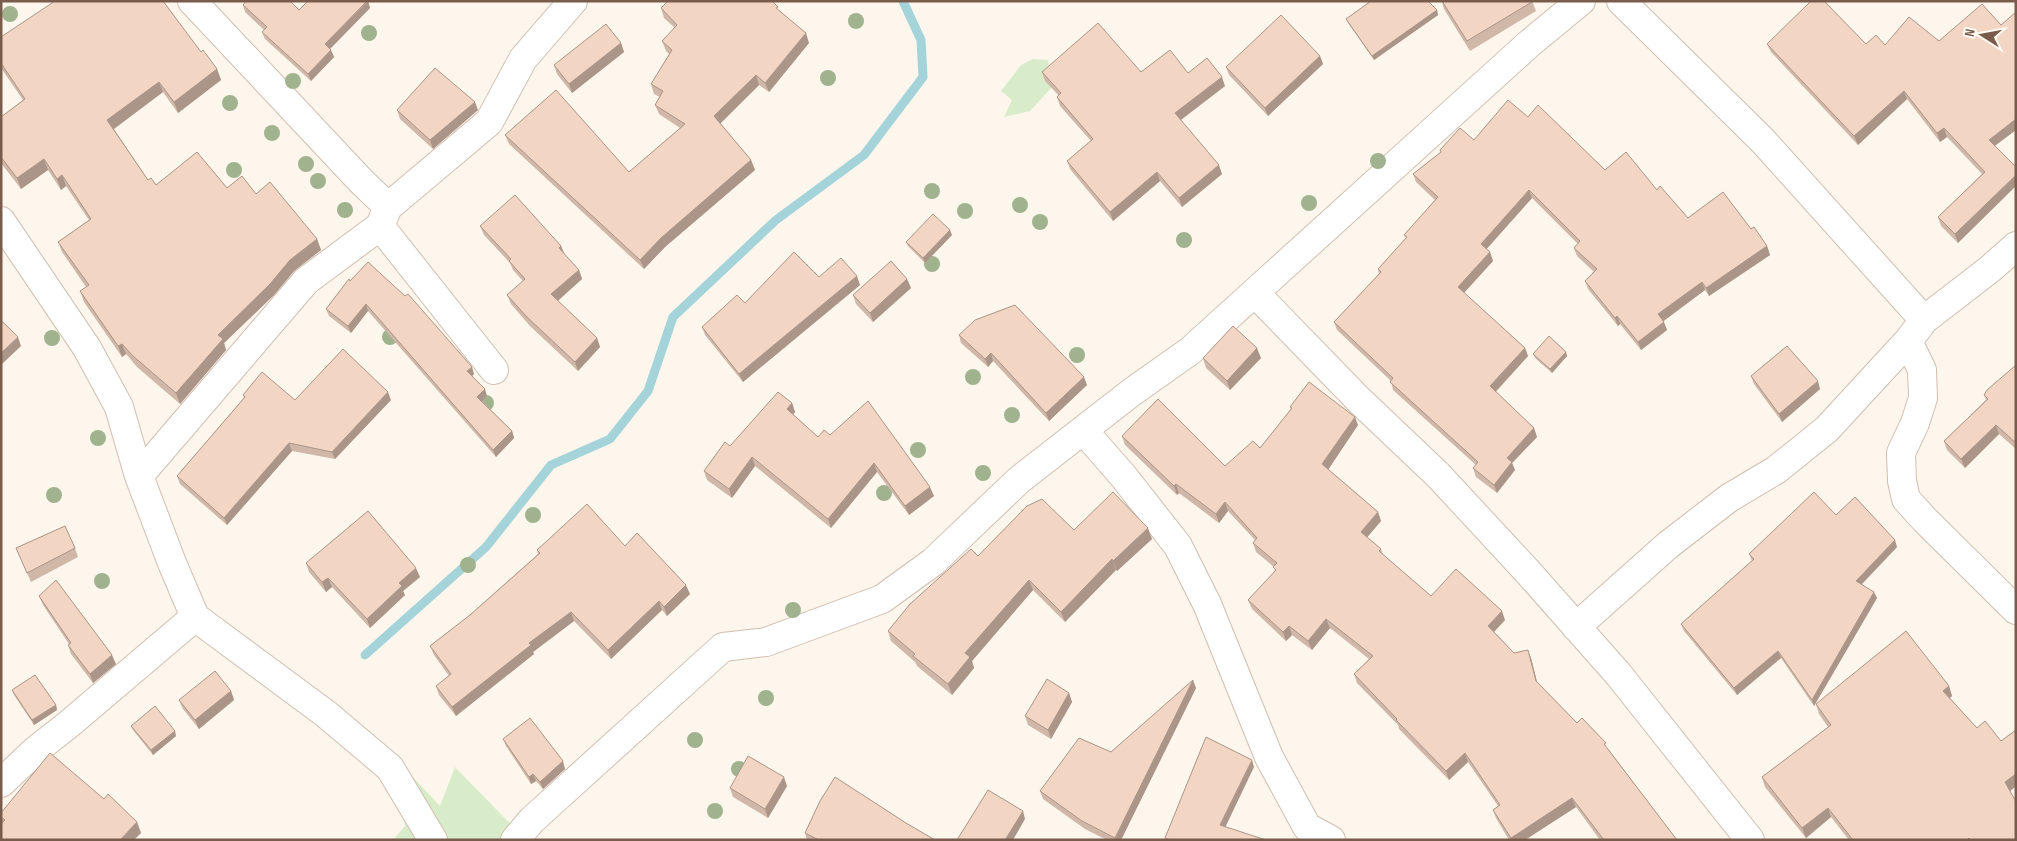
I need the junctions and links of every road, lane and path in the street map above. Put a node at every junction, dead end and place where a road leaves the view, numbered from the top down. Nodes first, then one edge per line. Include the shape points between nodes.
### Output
1 (192, 1) edge
2 (573, 1) edge
3 (1581, 1) edge
4 (1621, 1) edge
5 (384, 217) junction
6 (1, 220) edge
7 (2016, 246) edge
8 (1255, 292) junction
9 (1924, 320) junction
10 (1908, 341) junction
11 (494, 370) dead end
12 (1083, 430) junction
13 (139, 476) junction
14 (2016, 610) edge
15 (195, 617) junction
16 (1576, 628) junction
17 (1, 783) edge
18 (433, 840) edge
19 (514, 840) edge
20 (1331, 840) edge
21 (1750, 840) edge

1 - 5 street via 361,181
2 - 5 street via 523,59 489,122
3 - 8 street via 1530,43
4 - 9 street via 1763,141
5 - 11 street
5 - 13 street via 306,281
6 - 13 street via 92,357 119,407
7 - 9 street
8 - 12 street via 1190,352
8 - 16 street via 1359,400 1438,475
9 - 10 street
10 - 14 street via 1922,370 1924,398 1901,453 1906,499
10 - 16 street via 1827,430 1776,470 1729,498 1668,545
12 - 19 street via 1019,480 933,562 882,599 766,642 723,647
12 - 20 street via 1178,546 1207,604 1269,757 1307,826
13 - 15 street
15 - 17 street
15 - 18 street via 326,714 390,768
16 - 21 street via 1620,674

